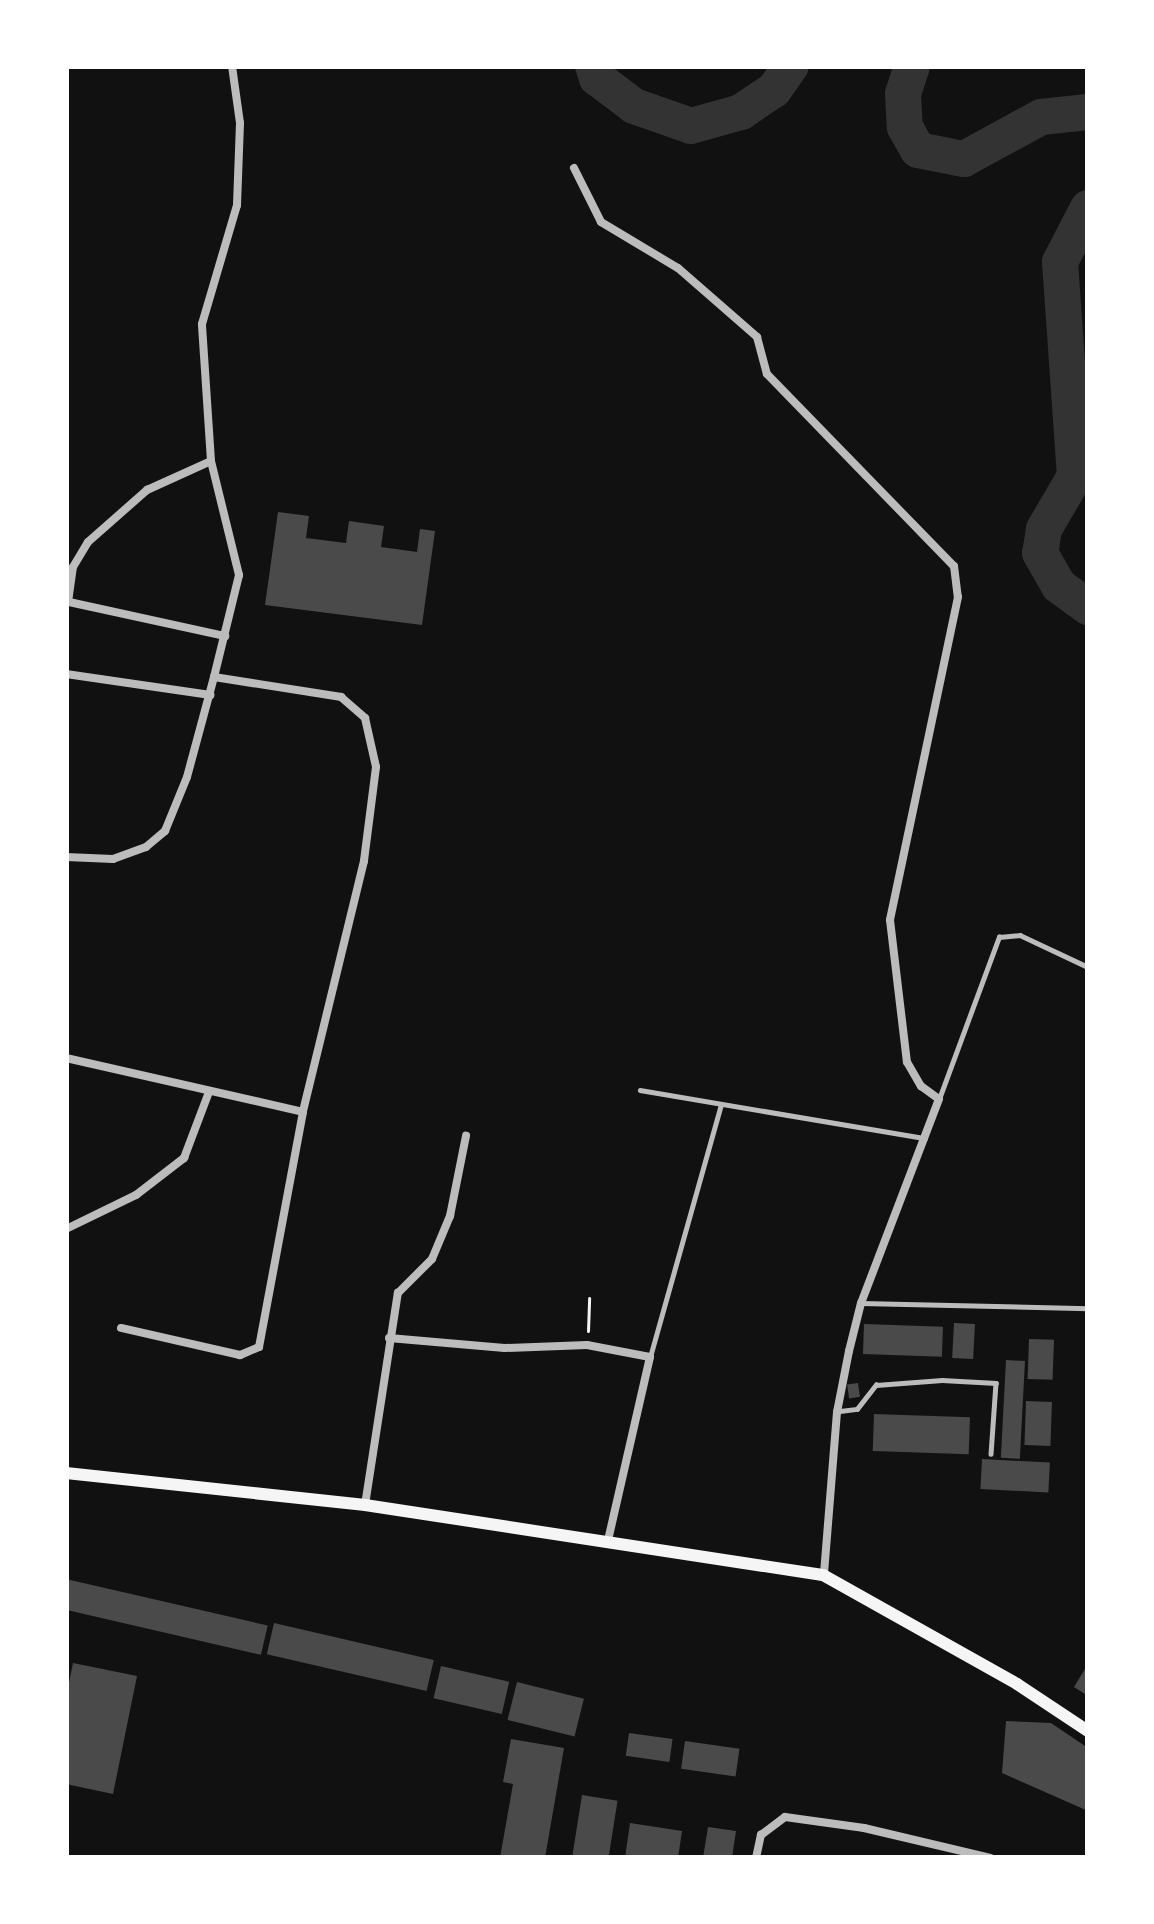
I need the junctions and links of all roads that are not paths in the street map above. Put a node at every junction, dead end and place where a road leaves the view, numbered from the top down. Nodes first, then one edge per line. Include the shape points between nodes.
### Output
1 (232, 66) edge
2 (574, 168) dead end
3 (211, 461) junction
4 (67, 602) edge
5 (226, 636) junction
6 (66, 674) edge
7 (214, 677) junction
8 (210, 695) junction
9 (66, 857) edge
10 (1088, 967) edge
11 (66, 1058) edge
12 (640, 1090) dead end
13 (209, 1092) junction
14 (939, 1099) junction
15 (721, 1105) junction
16 (303, 1112) junction
17 (466, 1136) dead end
18 (925, 1138) junction
19 (66, 1229) edge
20 (861, 1303) junction
21 (1088, 1308) edge
22 (121, 1328) dead end
23 (388, 1338) junction
24 (650, 1357) junction
25 (837, 1412) junction
26 (991, 1454) dead end
27 (66, 1473) edge
28 (365, 1505) junction
29 (608, 1540) junction
30 (824, 1575) junction
31 (1088, 1731) edge
32 (756, 1858) edge
33 (991, 1858) edge

1 - 3 street via 237,205 202,324
2 - 14 street via 602,222 678,268 757,337 767,374 954,566 958,597 890,920 907,1062
3 - 4 street via 147,490 88,542
3 - 5 street via 239,575
4 - 5 street
5 - 7 street
6 - 8 street
7 - 8 street
7 - 16 street via 341,697 365,718 373,741 364,861
8 - 9 street via 165,831 113,860
10 - 14 lane via 1020,934 998,937
11 - 13 street
12 - 15 lane
13 - 16 street
13 - 19 street via 184,1158 136,1195
14 - 18 street
15 - 18 lane
15 - 24 lane
16 - 22 street via 260,1347 240,1355
17 - 23 street via 449,1216 432,1258 398,1293
18 - 20 street
20 - 21 lane
20 - 25 street
23 - 24 street via 587,1345
23 - 28 street
24 - 29 street
25 - 26 lane via 857,1409 875,1385 997,1383
25 - 30 street
27 - 28 main road
28 - 29 main road
29 - 30 main road
30 - 31 main road
32 - 33 street via 761,1835 785,1817

